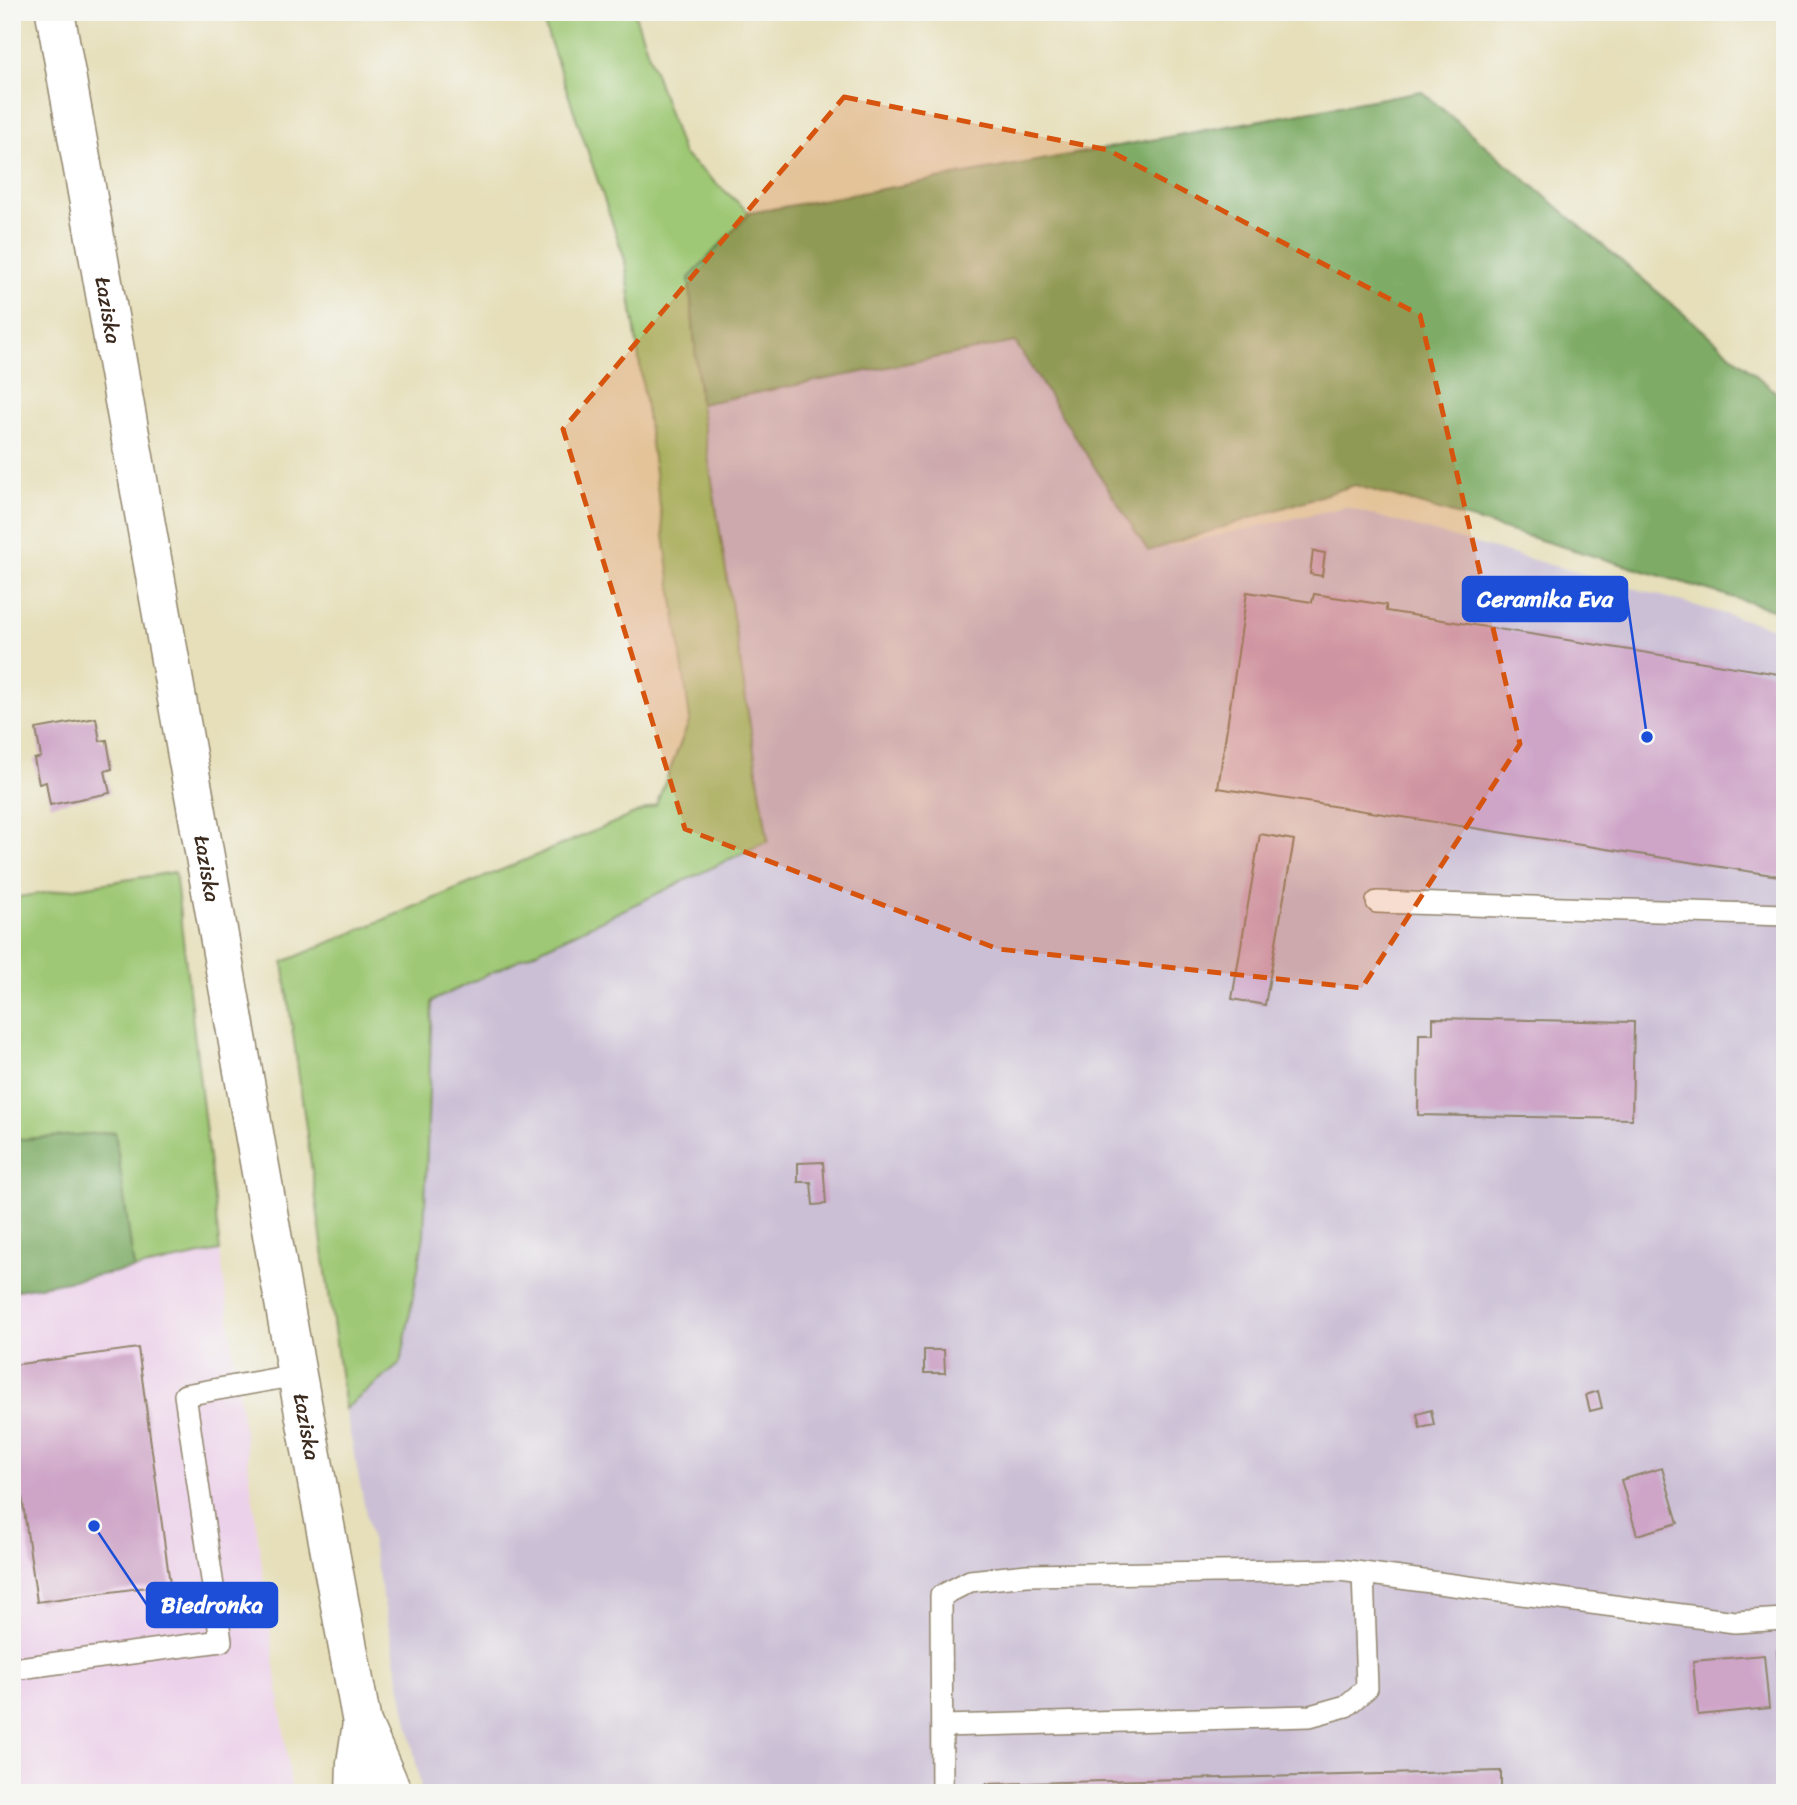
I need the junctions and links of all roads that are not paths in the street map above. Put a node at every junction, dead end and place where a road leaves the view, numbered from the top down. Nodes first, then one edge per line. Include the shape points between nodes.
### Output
1 (55, 12) edge
2 (1377, 902) dead end
3 (1785, 915) edge
4 (297, 1375) junction
5 (1363, 1573) junction
6 (1785, 1619) edge
7 (12, 1670) edge
8 (362, 1723) junction
9 (942, 1727) junction
10 (355, 1793) edge
11 (393, 1793) edge
12 (942, 1793) edge

1 - 4 street, Łaziska
2 - 3 lane
4 - 7 lane via 185,1395 221,1641
4 - 8 street, Łaziska
5 - 6 lane via 1735,1622
5 - 9 lane via 1367,1688 1346,1706 1310,1716
5 - 9 lane via 1027,1575 970,1581 941,1596
8 - 10 street, Łaziska
8 - 11 street, Łaziska
9 - 12 lane

